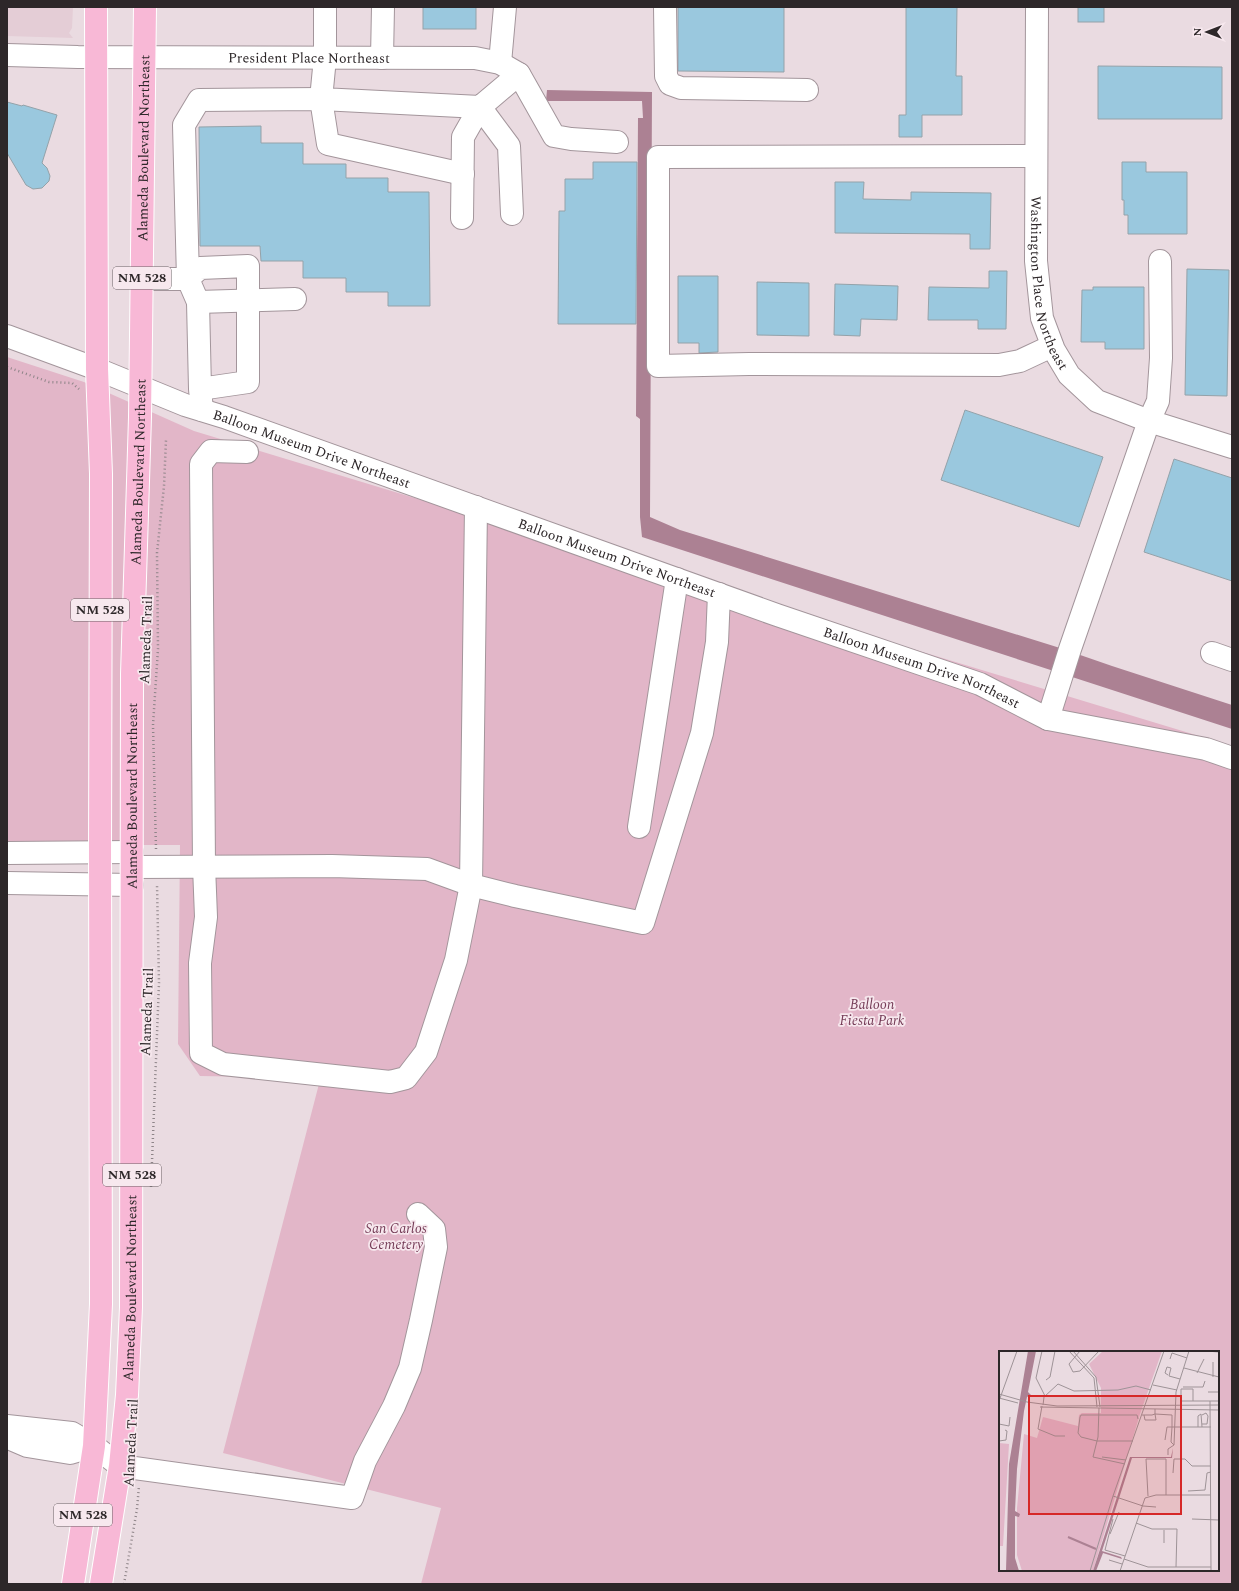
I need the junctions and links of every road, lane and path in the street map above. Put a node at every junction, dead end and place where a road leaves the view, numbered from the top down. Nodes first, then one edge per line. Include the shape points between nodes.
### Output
1 (96, 7) edge
2 (145, 7) edge
3 (325, 7) edge
4 (383, 7) edge
5 (505, 7) edge
6 (665, 7) edge
7 (1037, 7) edge
8 (7, 55) edge
9 (95, 57) junction
10 (145, 57) junction
11 (325, 58) junction
12 (382, 58) junction
13 (500, 63) junction
14 (519, 74) junction
15 (807, 90) dead end
16 (321, 100) junction
17 (480, 107) junction
18 (617, 142) dead end
19 (1036, 156) junction
20 (463, 174) junction
21 (512, 214) dead end
22 (462, 218) dead end
23 (1160, 261) dead end
24 (187, 274) junction
25 (142, 279) junction
26 (295, 299) dead end
27 (248, 300) junction
28 (198, 302) junction
29 (7, 336) edge
30 (1052, 346) junction
31 (7, 367) edge
32 (97, 369) junction
33 (140, 386) junction
34 (79, 389) dead end
35 (200, 389) junction
36 (202, 410) junction
37 (1149, 421) junction
38 (166, 440) dead end
39 (1232, 447) edge
40 (247, 452) dead end
41 (476, 507) junction
42 (677, 579) junction
43 (718, 594) junction
44 (1048, 719) junction
45 (1232, 758) edge
46 (639, 827) dead end
47 (100, 852) junction
48 (7, 853) edge
49 (204, 866) junction
50 (156, 867) junction
51 (132, 868) junction
52 (7, 883) edge
53 (100, 884) junction
54 (471, 885) junction
55 (151, 1195) dead end
56 (418, 1214) dead end
57 (8, 1427) edge
58 (94, 1446) junction
59 (130, 1467) junction
60 (73, 1584) edge
61 (101, 1584) edge
62 (124, 1584) edge

1 - 9 main road, Alameda Boulevard Northeast / NM 528
2 - 10 main road, Alameda Boulevard Northeast / NM 528
3 - 11 street
4 - 12 street
5 - 13 street
6 - 15 street via 666,76 670,84 681,88
7 - 19 street, Washington Place Northeast
8 - 9 street, President Place Northeast
9 - 10 street, President Place Northeast
9 - 32 main road, Alameda Boulevard Northeast / NM 528
10 - 11 street, President Place Northeast
10 - 25 main road, Alameda Boulevard Northeast / NM 528
11 - 12 street, President Place Northeast
11 - 16 street
12 - 13 street, President Place Northeast via 475,58
13 - 14 street, President Place Northeast
14 - 17 street
14 - 18 street via 554,136
16 - 17 street
16 - 20 street via 328,144
16 - 24 street via 198,100 184,125
17 - 20 street via 463,137
17 - 21 street via 508,146
19 - 30 street, Washington Place Northeast via 1036,261 1042,318
19 - 30 street via 658,157 658,366 999,365 1020,361
20 - 22 street
23 - 37 street via 1161,358 1158,401
24 - 25 street
24 - 27 street via 200,268 248,266
24 - 28 street
25 - 33 main road, Alameda Boulevard Northeast / NM 528
26 - 27 street
27 - 28 street
27 - 35 street via 248,382
28 - 35 street
29 - 32 street, Balloon Museum Drive Northeast
30 - 37 street, Washington Place Northeast via 1069,375 1097,401
31 - 34 path via 49,382 72,382
32 - 33 street, Balloon Museum Drive Northeast
32 - 47 main road, Alameda Boulevard Northeast / NM 528 via 101,474
33 - 36 street, Balloon Museum Drive Northeast
33 - 51 main road, Alameda Boulevard Northeast / NM 528 via 132,674
35 - 36 street
36 - 41 street, Balloon Museum Drive Northeast
37 - 39 street, Washington Place Northeast
37 - 44 street
38 - 50 path, Alameda Trail via 157,553 158,649 153,725
40 - 49 street via 210,451 201,464
41 - 42 street, Balloon Museum Drive Northeast
41 - 54 street
42 - 43 street, Balloon Museum Drive Northeast
42 - 46 street
43 - 44 street, Balloon Museum Drive Northeast via 980,684
43 - 54 street via 717,642 702,734 643,923
44 - 45 street, Balloon Museum Drive Northeast via 1206,749
47 - 48 street
47 - 51 street
47 - 53 main road, Alameda Boulevard Northeast / NM 528
49 - 50 street
49 - 54 street via 427,869
49 - 54 street via 206,917 200,963 201,1053 223,1064 390,1082 406,1078 426,1052 456,960
50 - 51 street
50 - 55 path, Alameda Trail via 159,983
51 - 53 street
51 - 59 main road, Alameda Boulevard Northeast / NM 528 via 132,1307 127,1395
52 - 53 street
53 - 58 main road, Alameda Boulevard Northeast / NM 528 via 101,1304
56 - 59 street via 434,1229 436,1246 410,1368 394,1406 365,1461 352,1498
57 - 58 street via 13,1440 27,1446 70,1453
58 - 59 street
58 - 60 main road, Alameda Boulevard Northeast / NM 528
59 - 61 main road, Alameda Boulevard Northeast / NM 528
59 - 62 path, Alameda Trail via 137,1509

